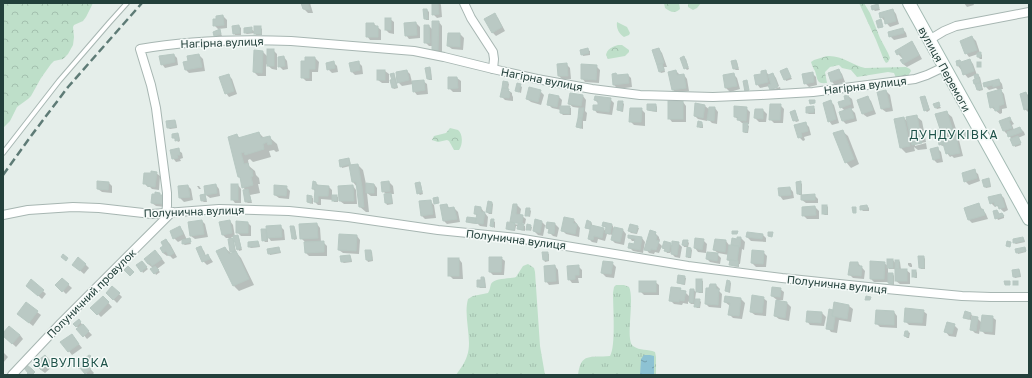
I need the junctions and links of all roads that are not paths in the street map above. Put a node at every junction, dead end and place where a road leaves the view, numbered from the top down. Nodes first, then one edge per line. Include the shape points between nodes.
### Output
1 (127, 3) edge
2 (464, 3) edge
3 (908, 3) edge
4 (1029, 12) edge
5 (929, 40) junction
6 (944, 67) junction
7 (493, 69) junction
8 (3, 153) edge
9 (169, 213) junction
10 (3, 215) edge
11 (1029, 219) edge
12 (1029, 297) edge
13 (12, 375) edge

1 - 8 lane via 59,81
2 - 7 street via 493,52
3 - 5 street, вулиця Перемоги
4 - 5 street via 956,26
5 - 6 street, вулиця Перемоги
6 - 7 street, Нагірна вулиця via 909,80 813,92 713,97 620,93
6 - 11 street, вулиця Перемоги
7 - 9 street, Нагірна вулиця via 414,51 291,41 232,40 140,49 156,108
9 - 10 street, Полунична вулиця via 146,214 80,207 39,209
9 - 12 street, Полунична вулиця via 219,208 319,214 517,238 695,267 782,278 969,296
9 - 13 street, Полуничний провулок

